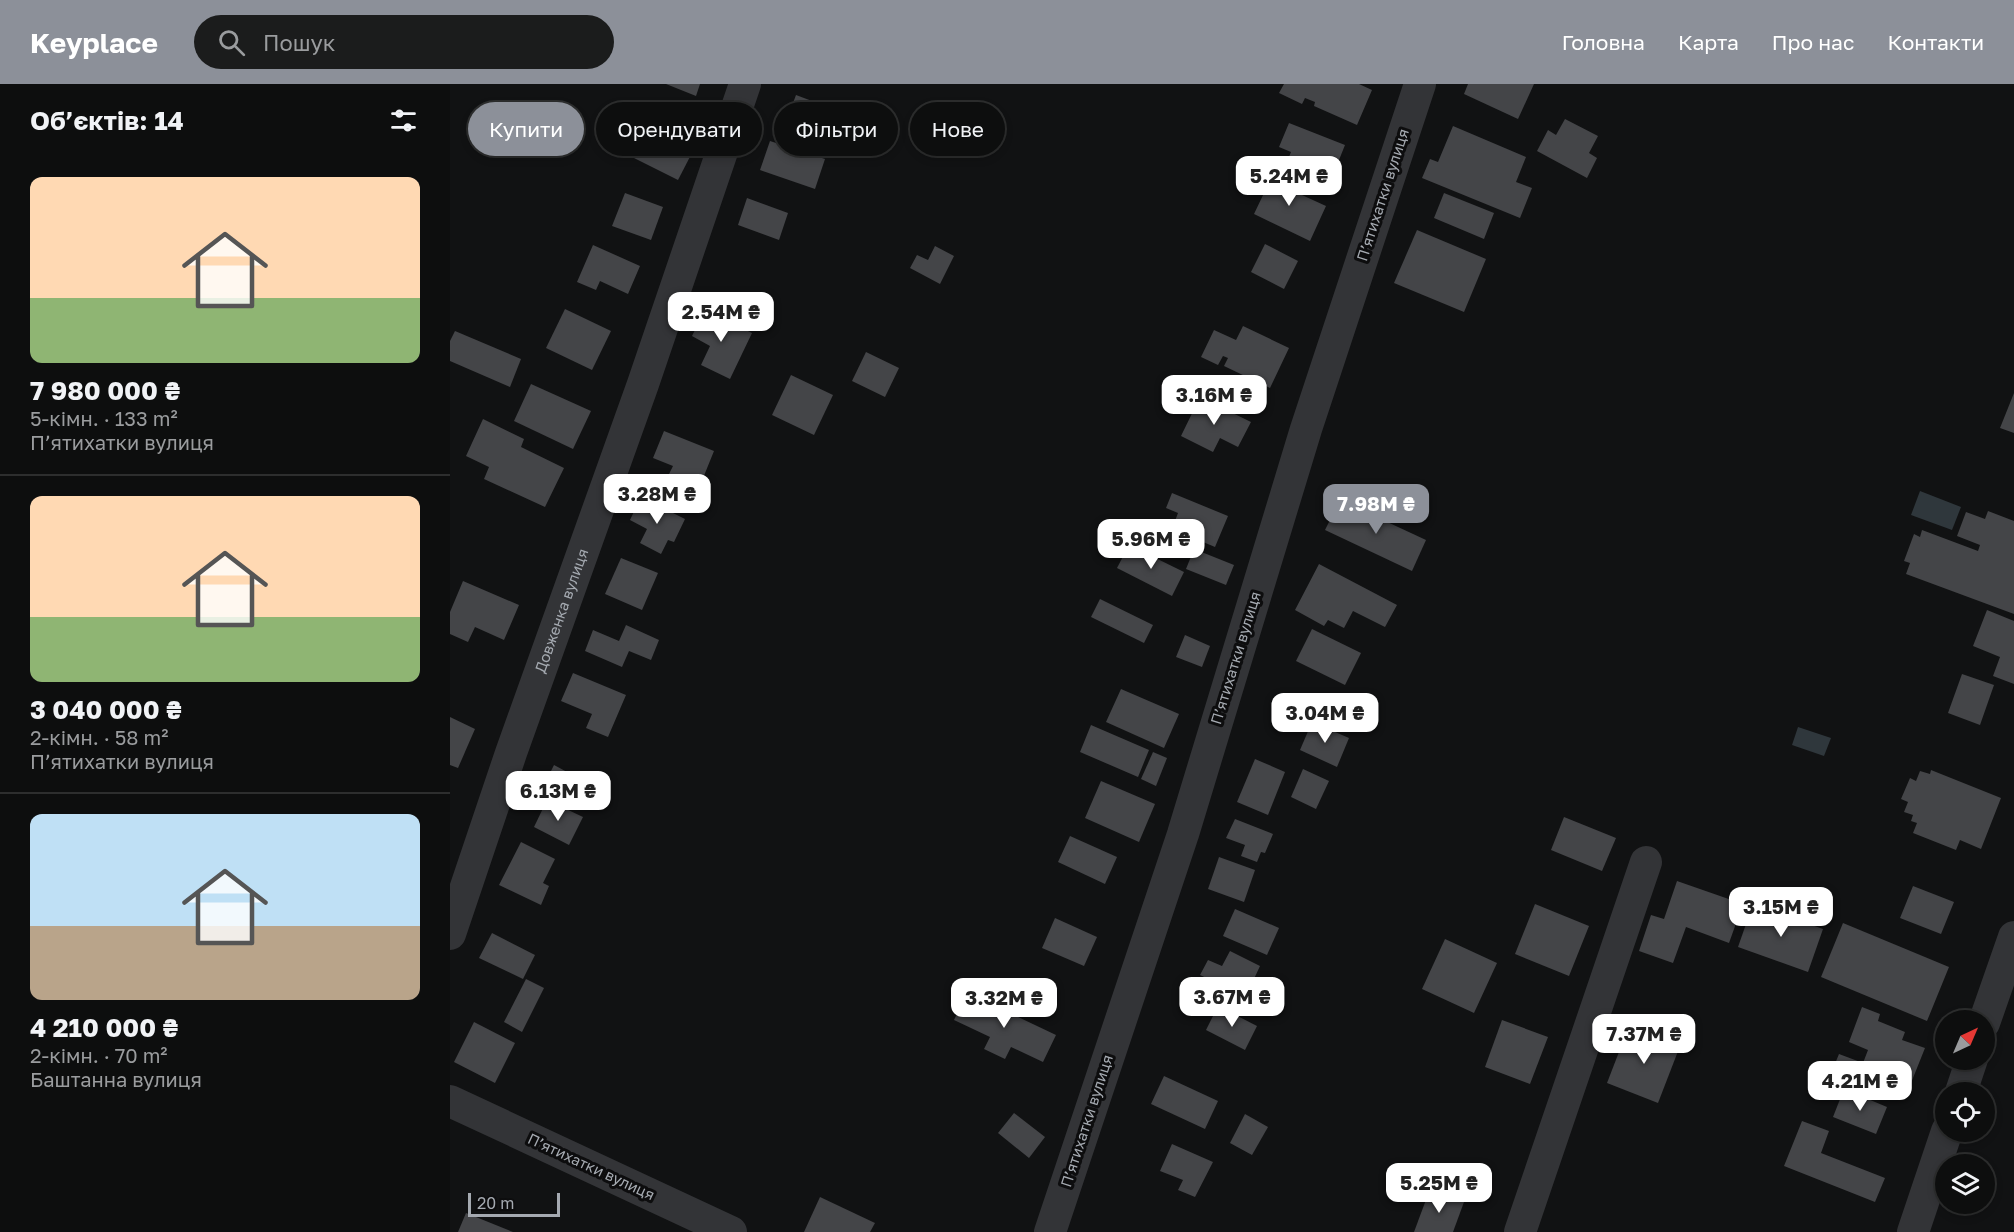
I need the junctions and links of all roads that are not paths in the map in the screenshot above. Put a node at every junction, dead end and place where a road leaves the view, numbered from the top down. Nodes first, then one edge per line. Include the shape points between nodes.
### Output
1 (745, 84) edge
2 (1420, 84) edge
3 (1646, 862) dead end
4 (450, 934) edge
5 (2014, 937) edge
6 (1989, 1010) edge
7 (450, 1101) edge
8 (1943, 1142) edge
9 (731, 1232) edge
10 (1050, 1232) edge
11 (1520, 1232) edge
12 (1913, 1232) edge

1 - 4 street, Довженка вулиця
2 - 10 street, Пʼятихатки вулиця via 1306,429 1182,834
3 - 11 street
5 - 6 street
7 - 9 street, Пʼятихатки вулиця
8 - 12 street

